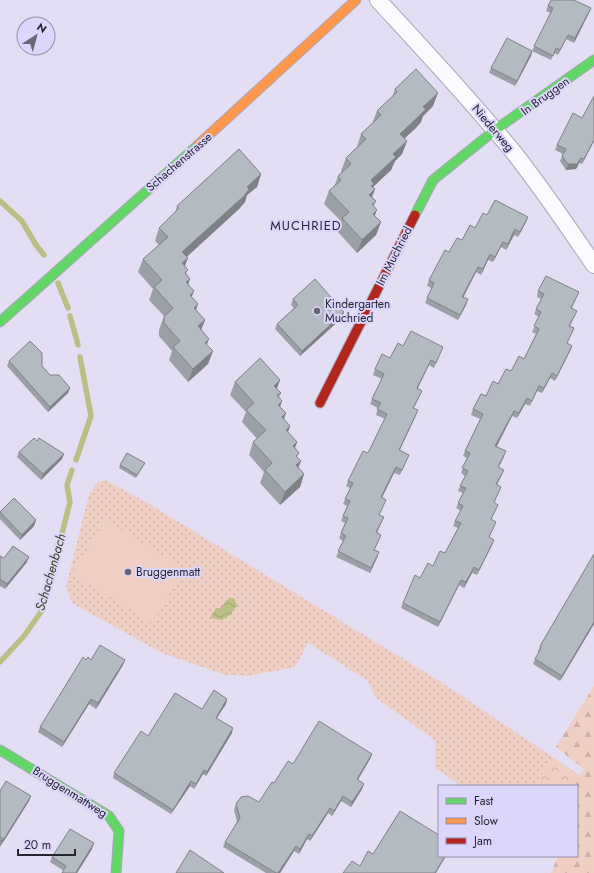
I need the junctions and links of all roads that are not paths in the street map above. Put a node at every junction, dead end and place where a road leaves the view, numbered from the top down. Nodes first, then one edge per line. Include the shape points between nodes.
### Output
1 (356, 0) edge
2 (378, 0) edge
3 (594, 60) edge
4 (495, 130) junction
5 (594, 265) edge
6 (0, 322) edge
7 (320, 403) dead end
8 (0, 750) edge
9 (116, 873) edge

1 - 6 street, Schachenstrasse via 233,114
2 - 4 street, Niederweg
3 - 4 street, In Bruggen
4 - 5 street, Niederweg via 557,210
4 - 7 street, Im Muchried via 433,180
8 - 9 street, Bruggenmattweg via 109,816 119,831

